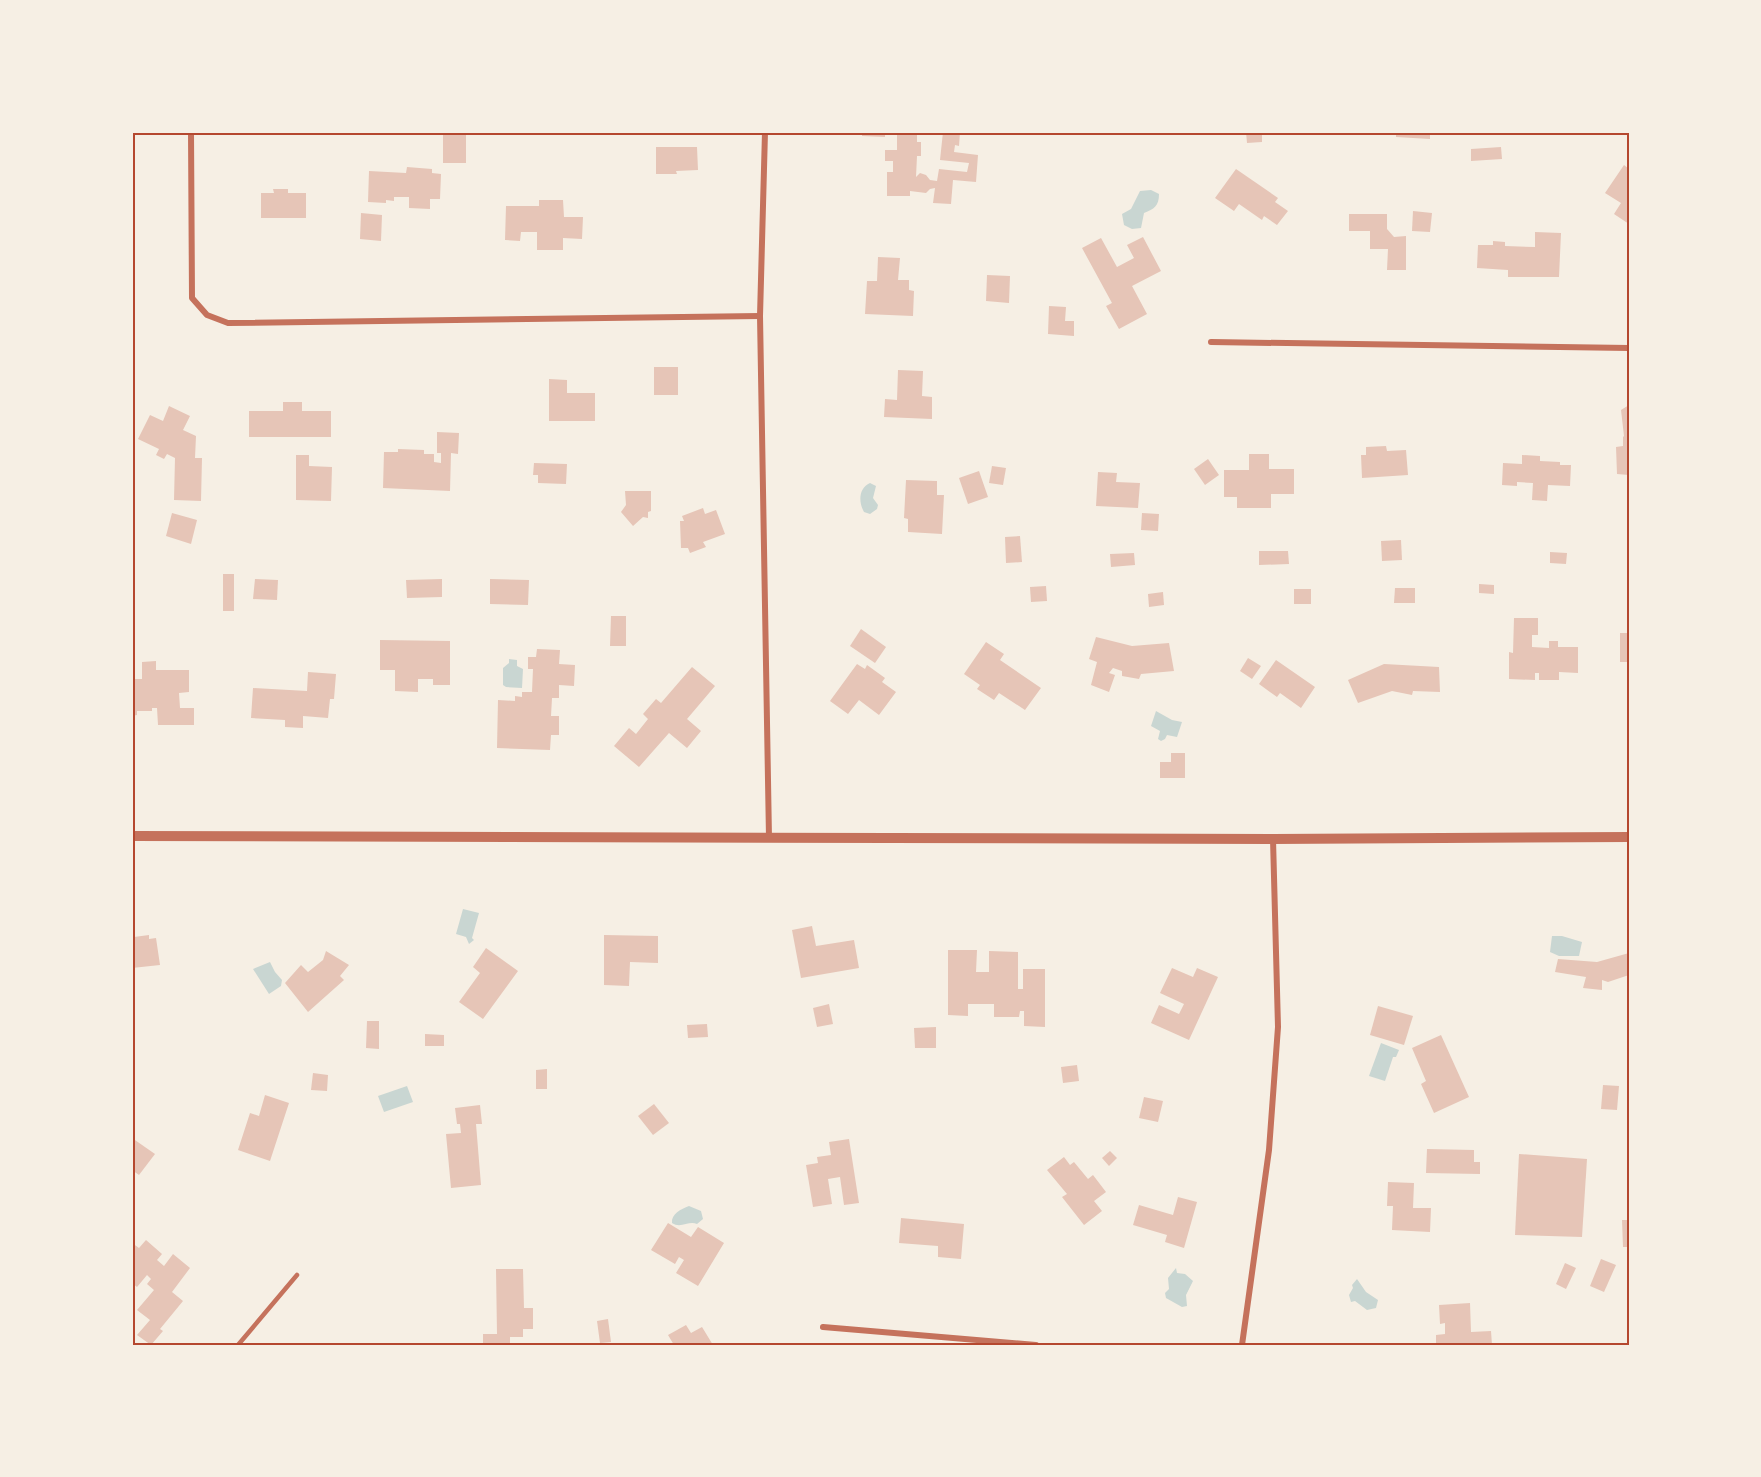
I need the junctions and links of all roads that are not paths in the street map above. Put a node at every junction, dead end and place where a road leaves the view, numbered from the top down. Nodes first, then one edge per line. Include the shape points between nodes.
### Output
1 (191, 132) edge
2 (765, 132) edge
3 (760, 316) junction
4 (1211, 342) dead end
5 (1629, 348) edge
6 (132, 836) edge
7 (1629, 837) edge
8 (769, 838) junction
9 (1273, 839) junction
10 (297, 1275) dead end
11 (823, 1327) dead end
12 (238, 1345) edge
13 (1036, 1345) edge
14 (1242, 1345) edge

1 - 3 street via 192,298 207,315 228,323
2 - 3 street
3 - 8 street
4 - 5 street
6 - 8 street
7 - 9 street
8 - 9 street
9 - 14 street via 1278,1027 1269,1150
10 - 12 lane
11 - 13 street

